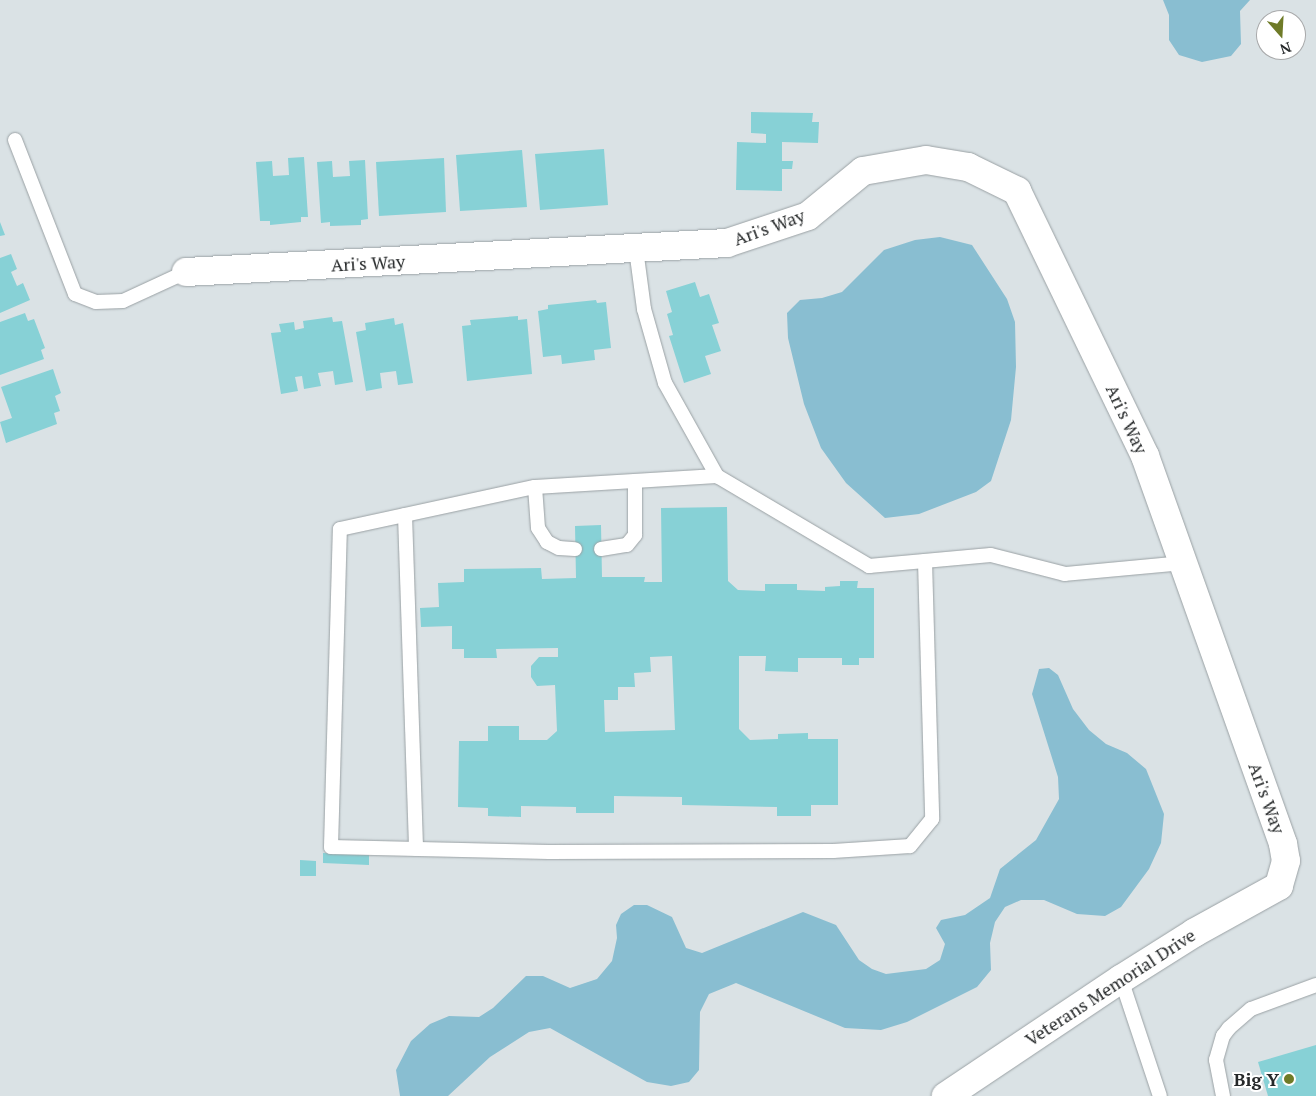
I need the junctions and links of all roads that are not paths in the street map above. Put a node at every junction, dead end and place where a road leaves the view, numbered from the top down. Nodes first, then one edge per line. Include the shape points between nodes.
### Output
1 (14, 140) dead end
2 (636, 249) junction
3 (186, 272) joint
4 (717, 476) junction
5 (635, 481) junction
6 (535, 486) junction
7 (405, 515) junction
8 (576, 549) dead end
9 (601, 549) dead end
10 (925, 561) junction
11 (1184, 564) junction
12 (416, 849) junction
13 (1279, 886) joint
14 (1121, 979) junction
15 (1316, 985) edge
16 (946, 1096) edge
17 (1160, 1096) edge
18 (1223, 1096) edge

1 - 3 lane, Ari's Way via 75,294 96,302 123,301
2 - 3 street, Ari's Way
2 - 4 lane via 644,309 665,383
2 - 11 street, Ari's Way via 727,243 808,216 863,171 926,160 968,167 1017,191 1145,456
4 - 5 lane
4 - 10 lane via 869,566
5 - 6 lane
5 - 9 lane via 635,535 627,545
6 - 7 lane
6 - 8 lane via 538,528 547,542 559,548
7 - 12 lane
7 - 12 lane via 340,529 331,847
10 - 11 lane via 991,555 1065,574
10 - 12 lane via 932,819 910,846 794,851
11 - 13 street, Ari's Way via 1283,844 1286,861
13 - 14 street, Veterans Memorial Drive via 1194,933
14 - 16 street, Veterans Memorial Drive
14 - 17 lane
15 - 18 lane via 1251,1009 1229,1028 1223,1036 1216,1060

